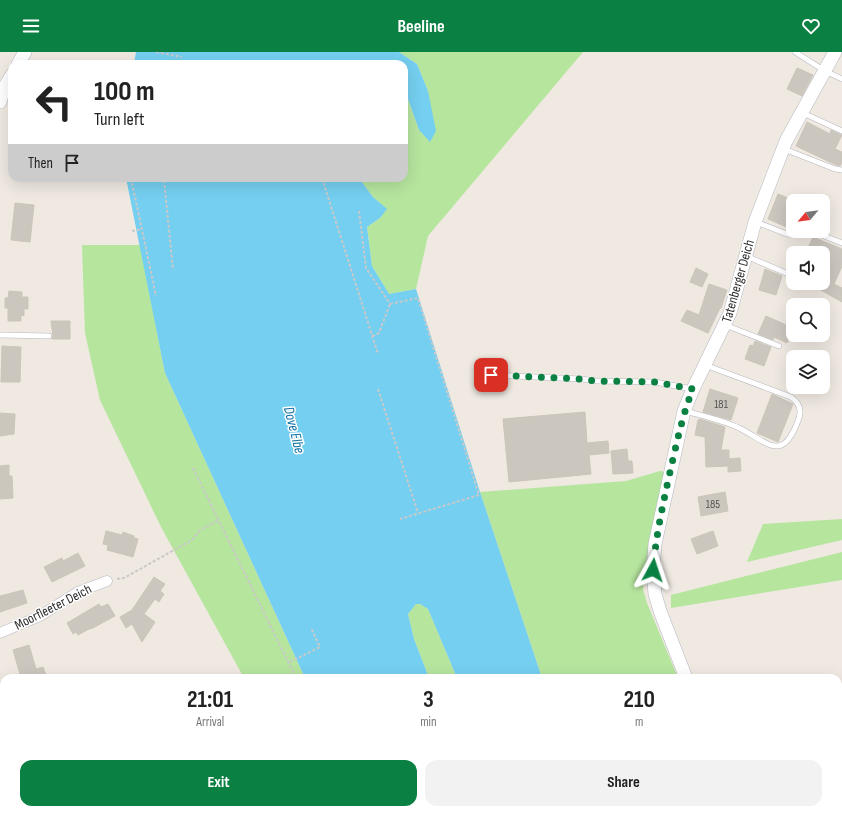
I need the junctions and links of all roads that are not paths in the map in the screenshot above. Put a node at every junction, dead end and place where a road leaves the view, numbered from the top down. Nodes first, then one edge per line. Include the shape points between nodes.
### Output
1 (795, 52) edge
2 (835, 52) edge
3 (825, 71) junction
4 (842, 79) edge
5 (8, 82) edge
6 (0, 102) edge
7 (802, 113) junction
8 (842, 131) edge
9 (783, 149) junction
10 (842, 170) edge
11 (755, 222) junction
12 (842, 243) edge
13 (745, 256) junction
14 (786, 273) edge
15 (725, 325) junction
16 (0, 336) edge
17 (49, 336) dead end
18 (779, 346) dead end
19 (705, 365) junction
20 (491, 375) dead end
21 (693, 389) junction
22 (684, 411) junction
23 (107, 581) dead end
24 (0, 633) edge
25 (684, 674) edge

1 - 3 lane
2 - 3 street, Tatenberger Deich
3 - 4 lane
3 - 7 street, Tatenberger Deich
5 - 6 street
7 - 8 lane
7 - 9 street, Tatenberger Deich
9 - 10 lane
9 - 11 street, Tatenberger Deich
11 - 12 lane via 786,234 814,232
11 - 13 street, Tatenberger Deich
13 - 14 lane
13 - 15 street, Tatenberger Deich
15 - 18 lane
15 - 19 street, Tatenberger Deich
16 - 17 lane
19 - 21 street, Tatenberger Deich
19 - 22 lane via 791,397 797,402 800,416 790,439 778,446 765,444 739,428
20 - 21 lane via 655,382
21 - 22 street, Tatenberger Deich
22 - 25 street, Tatenberger Deich via 657,536 653,570 660,611
23 - 24 street, Moorfleeter Deich via 78,592 49,611

